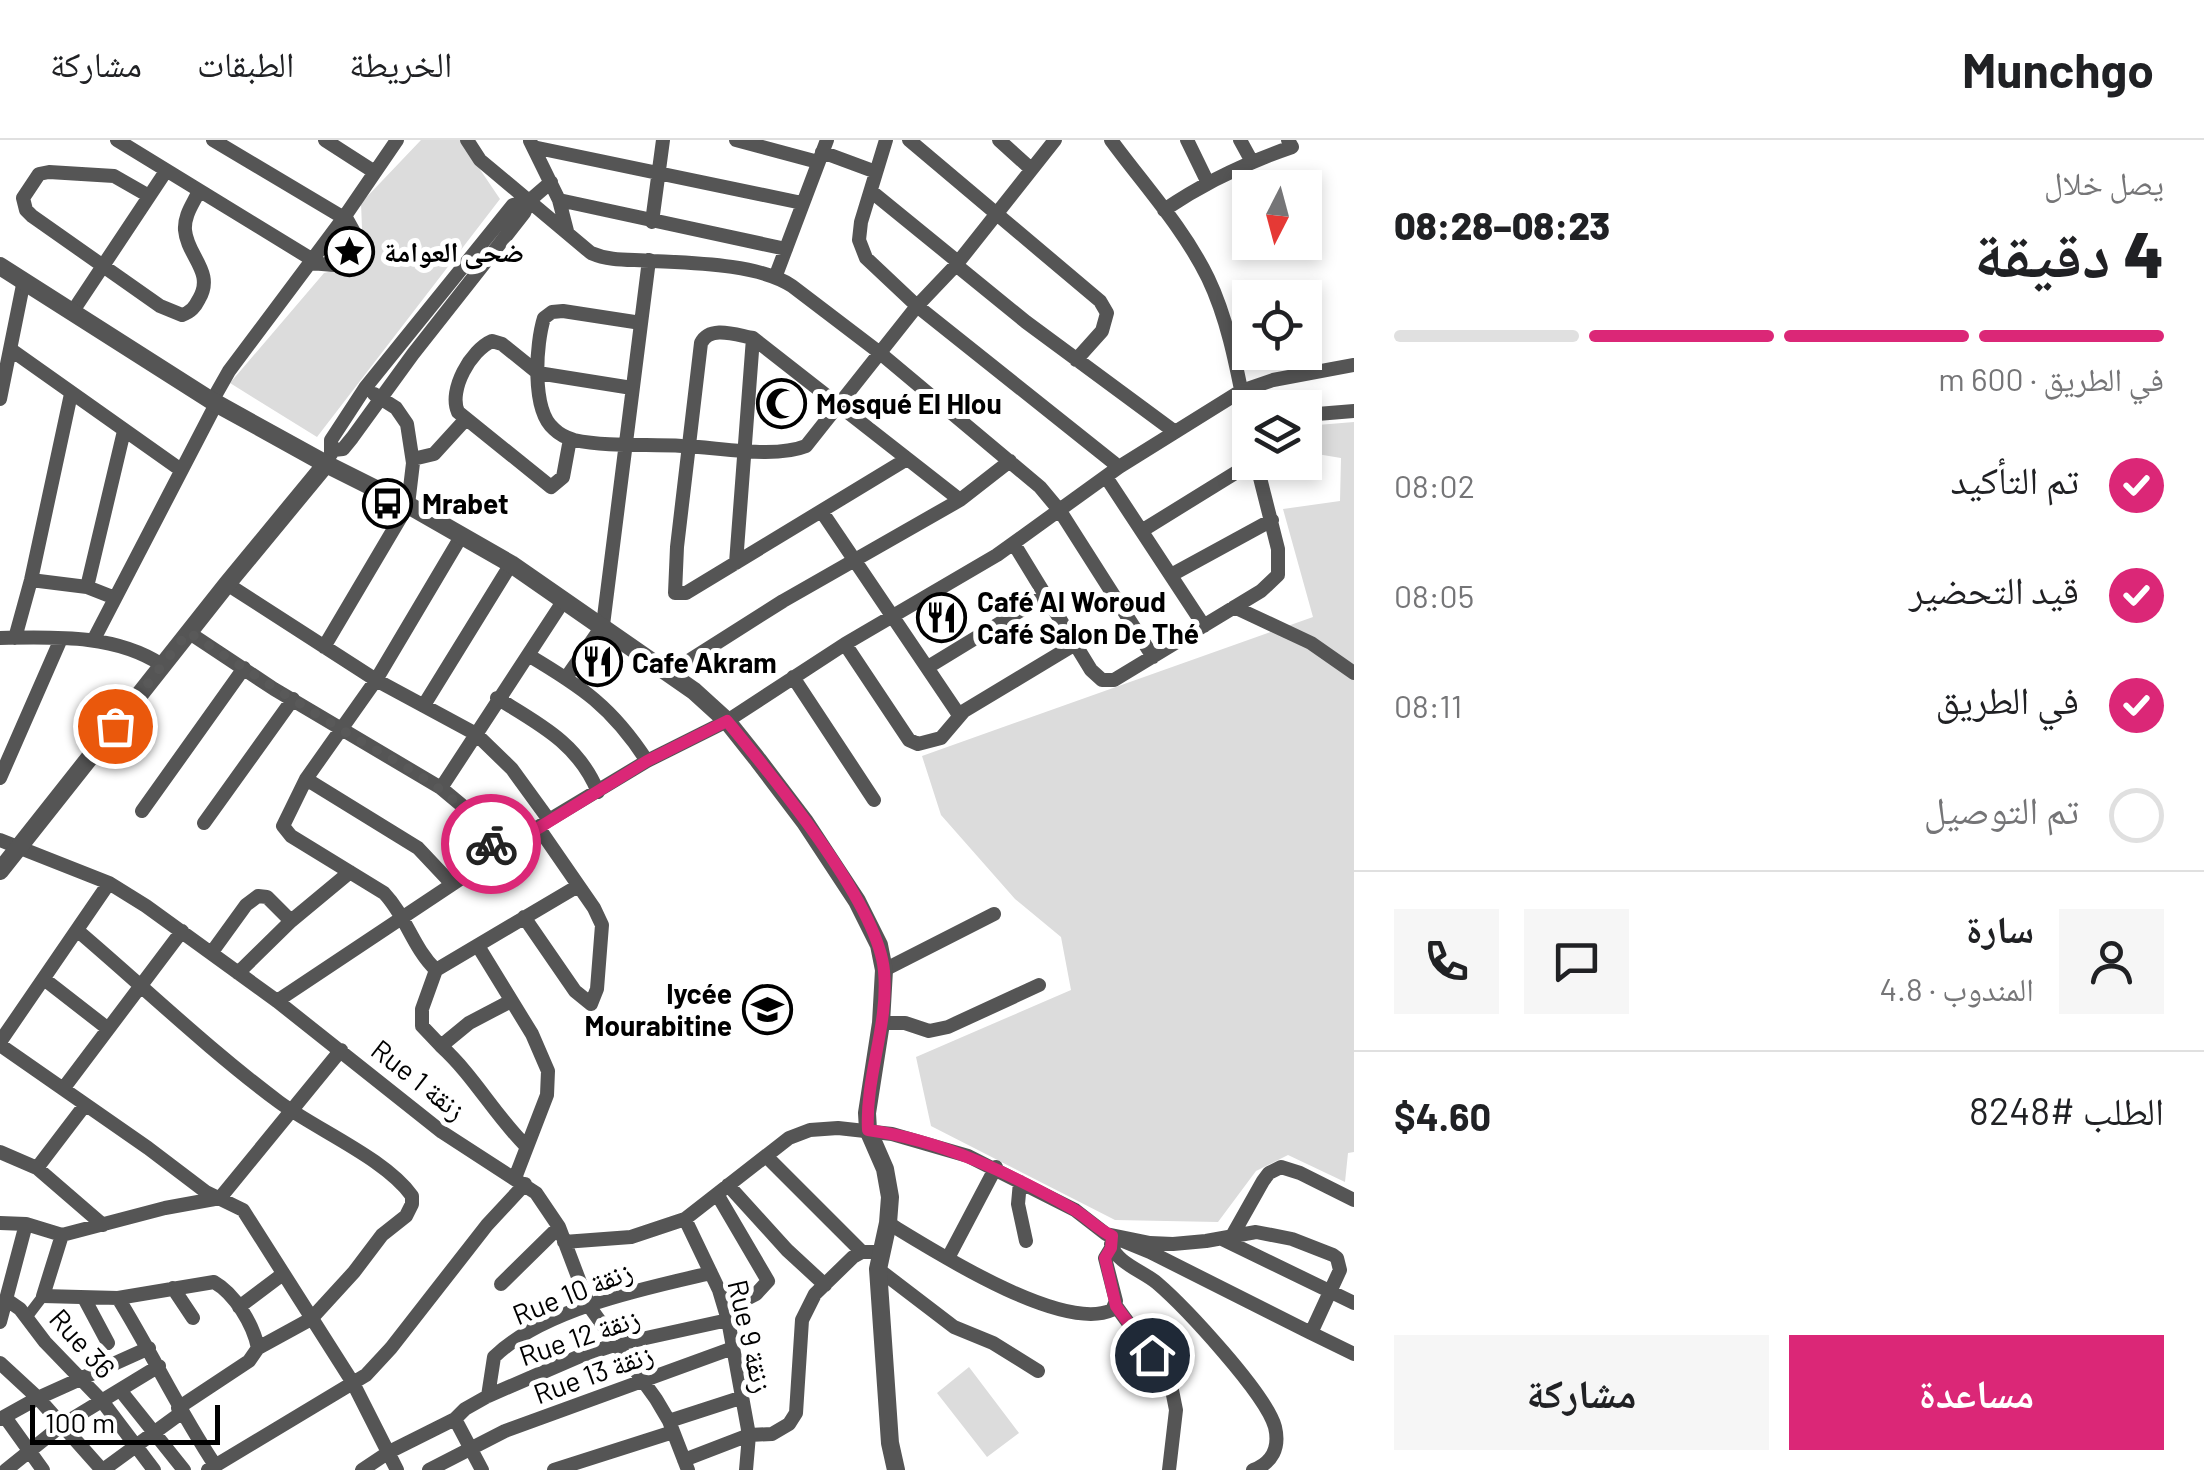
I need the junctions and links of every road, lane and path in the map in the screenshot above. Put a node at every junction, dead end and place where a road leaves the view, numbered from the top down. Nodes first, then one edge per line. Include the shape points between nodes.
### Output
1 (118, 140) edge
2 (213, 140) edge
3 (325, 140) edge
4 (397, 140) edge
5 (467, 140) edge
6 (663, 140) edge
7 (736, 140) edge
8 (886, 140) edge
9 (909, 140) edge
10 (1054, 140) edge
11 (1110, 140) edge
12 (1188, 140) edge
13 (1240, 140) edge
14 (1288, 140) edge
15 (1001, 141) edge
16 (531, 143) edge
17 (822, 151) edge
18 (1251, 160) junction
19 (1031, 169) junction
20 (166, 171) junction
21 (373, 171) junction
22 (876, 172) junction
23 (658, 173) junction
24 (1207, 181) junction
25 (551, 182) junction
26 (200, 192) junction
27 (872, 192) junction
28 (150, 196) junction
29 (560, 200) junction
30 (529, 201) junction
31 (802, 203) junction
32 (1164, 210) junction
33 (995, 214) junction
34 (345, 217) junction
35 (652, 222) junction
36 (568, 232) junction
37 (786, 249) junction
38 (649, 260) junction
39 (311, 262) junction
40 (957, 264) junction
41 (0, 266) edge
42 (104, 266) junction
43 (776, 276) junction
44 (24, 280) junction
45 (917, 306) junction
46 (74, 311) junction
47 (642, 323) junction
48 (753, 338) junction
49 (10, 349) junction
50 (880, 353) junction
51 (1076, 360) junction
52 (1354, 365) edge
53 (538, 373) junction
54 (365, 388) junction
55 (632, 388) junction
56 (1241, 390) edge
57 (1244, 390) edge
58 (71, 394) junction
59 (1232, 397) edge
60 (380, 398) junction
61 (0, 399) edge
62 (214, 402) junction
63 (840, 406) junction
64 (1354, 411) edge
65 (1322, 414) edge
66 (466, 420) junction
67 (124, 431) junction
68 (1175, 432) junction
69 (570, 439) junction
70 (628, 444) junction
71 (688, 446) junction
72 (744, 450) junction
73 (329, 457) junction
74 (908, 459) junction
75 (413, 460) junction
76 (1010, 460) junction
77 (1119, 467) junction
78 (181, 470) junction
79 (1232, 476) edge
80 (1106, 477) junction
81 (1260, 480) edge
82 (960, 500) junction
83 (408, 505) junction
84 (822, 512) junction
85 (1060, 512) junction
86 (1272, 520) junction
87 (1143, 530) junction
88 (462, 535) junction
89 (1014, 544) junction
90 (854, 561) junction
91 (736, 563) junction
92 (511, 564) junction
93 (1172, 574) junction
94 (31, 580) junction
95 (227, 584) junction
96 (87, 586) junction
97 (1046, 595) junction
98 (114, 598) junction
99 (564, 600) junction
100 (1234, 607) junction
101 (893, 616) junction
102 (602, 625) junction
103 (1204, 626) junction
104 (188, 632) junction
105 (7, 638) edge
106 (94, 639) junction
107 (60, 641) junction
108 (1077, 643) junction
109 (845, 644) junction
110 (324, 647) junction
111 (528, 655) junction
112 (1153, 657) junction
113 (162, 665) junction
114 (928, 667) junction
115 (244, 668) junction
116 (1354, 673) edge
117 (668, 674) junction
118 (793, 677) junction
119 (566, 678) junction
120 (376, 680) junction
121 (497, 698) junction
122 (293, 700) junction
123 (424, 705) junction
124 (959, 715) junction
125 (727, 721) junction
126 (341, 730) junction
127 (476, 734) junction
128 (647, 761) junction
129 (0, 778) edge
130 (306, 779) junction
131 (441, 788) junction
132 (598, 792) junction
133 (874, 800) dead end
134 (142, 811) dead end
135 (204, 823) dead end
136 (544, 824) junction
137 (0, 840) edge
138 (19, 847) junction
139 (498, 853) junction
140 (0, 871) edge
141 (350, 872) junction
142 (109, 883) junction
143 (451, 883) junction
144 (578, 886) junction
145 (994, 914) dead end
146 (524, 917) junction
147 (403, 919) junction
148 (291, 922) junction
149 (182, 930) junction
150 (78, 932) junction
151 (478, 946) junction
152 (212, 952) junction
153 (436, 970) junction
154 (884, 970) junction
155 (238, 972) junction
156 (44, 979) junction
157 (140, 984) junction
158 (1040, 984) dead end
159 (278, 1001) junction
160 (509, 1002) junction
161 (881, 1023) junction
162 (108, 1028) junction
163 (0, 1044) edge
164 (442, 1046) junction
165 (340, 1050) junction
166 (63, 1089) junction
167 (86, 1105) junction
168 (291, 1111) junction
169 (868, 1130) junction
170 (525, 1145) junction
171 (0, 1152) edge
172 (766, 1156) junction
173 (996, 1167) junction
174 (37, 1168) junction
175 (520, 1181) junction
176 (1020, 1182) junction
177 (722, 1190) junction
178 (220, 1198) junction
179 (1354, 1200) edge
180 (685, 1219) junction
181 (0, 1223) edge
182 (888, 1223) junction
183 (26, 1224) junction
184 (104, 1225) junction
185 (559, 1227) junction
186 (62, 1235) junction
187 (1227, 1237) junction
188 (1110, 1240) junction
189 (1026, 1241) dead end
190 (564, 1242) junction
191 (862, 1252) junction
192 (948, 1258) junction
193 (880, 1260) junction
194 (712, 1273) junction
195 (283, 1274) junction
196 (501, 1284) dead end
197 (825, 1285) junction
198 (173, 1288) junction
199 (1331, 1291) junction
200 (43, 1296) junction
201 (84, 1298) junction
202 (118, 1298) junction
203 (7, 1300) junction
204 (1354, 1303) edge
205 (589, 1306) junction
206 (1116, 1306) junction
207 (239, 1307) junction
208 (726, 1315) junction
209 (26, 1318) junction
210 (193, 1318) dead end
211 (311, 1319) junction
212 (0, 1322) edge
213 (1311, 1333) junction
214 (108, 1343) dead end
215 (614, 1345) junction
216 (149, 1348) junction
217 (258, 1348) junction
218 (733, 1348) junction
219 (1354, 1354) edge
220 (0, 1363) edge
221 (160, 1366) junction
222 (1038, 1372) dead end
223 (81, 1379) junction
224 (644, 1381) junction
225 (352, 1383) junction
226 (120, 1390) junction
227 (488, 1396) junction
228 (38, 1398) junction
229 (740, 1398) junction
230 (102, 1401) junction
231 (180, 1411) junction
232 (3, 1418) edge
233 (455, 1419) junction
234 (62, 1425) junction
235 (671, 1426) junction
236 (155, 1432) junction
237 (749, 1435) junction
238 (136, 1446) junction
239 (473, 1449) junction
240 (28, 1450) junction
241 (389, 1452) junction
242 (686, 1465) edge
243 (212, 1468) edge
244 (6, 1470) edge
245 (44, 1470) edge
246 (102, 1470) edge
247 (154, 1470) edge
248 (184, 1470) edge
249 (362, 1470) edge
250 (397, 1470) edge
251 (428, 1470) edge
252 (482, 1470) edge
253 (554, 1470) edge
254 (746, 1470) edge
255 (896, 1470) edge
256 (1169, 1470) edge
257 (1252, 1470) edge

1 - 20 street
2 - 34 street
3 - 21 street
4 - 21 street
5 - 30 street via 480,160
6 - 23 street
7 - 17 street
8 - 22 street
9 - 33 street
10 - 19 street
11 - 32 street
12 - 24 street
13 - 18 street
14 - 18 street via 1292,147
15 - 19 street
16 - 23 street
16 - 25 street
17 - 22 street
17 - 31 street
18 - 24 street
19 - 33 street
20 - 26 street
20 - 28 street
21 - 34 street
22 - 27 street
23 - 31 street
23 - 35 street
24 - 32 street
25 - 29 street
25 - 30 street
26 - 39 street
26 - 42 street via 186,217 186,234 205,280 190,312 170,312
27 - 40 street
27 - 45 street via 860,250
28 - 42 street
28 - 42 street via 125,180 94,173 44,172 26,191 26,210
29 - 35 street
29 - 36 street
30 - 36 street
30 - 54 street via 513,205
30 - 60 street
31 - 37 street
32 - 56 street via 1214,293
33 - 40 street
33 - 51 street via 1105,308 1105,326
34 - 39 street
34 - 39 street via 355,234 354,252 334,264
35 - 37 street
36 - 38 street via 605,260
37 - 43 street
38 - 43 street
38 - 47 street
39 - 62 street
40 - 45 street
40 - 51 street
41 - 44 street
42 - 46 street
43 - 50 street
44 - 46 street
44 - 49 street
45 - 50 street
45 - 77 street
46 - 62 street
47 - 53 street via 552,312 542,322
47 - 55 street
48 - 63 street
48 - 71 street via 711,332 703,337
48 - 72 street
49 - 58 street
49 - 61 street
50 - 63 street
50 - 76 street
51 - 68 street
52 - 57 street
53 - 55 street
53 - 66 street via 502,344 488,342 454,394 454,406
53 - 69 street via 547,422
54 - 60 street
54 - 73 street via 330,440
55 - 70 street
58 - 67 street
58 - 94 street
59 - 68 street
60 - 73 street via 343,449
60 - 75 street via 402,414
62 - 73 street
62 - 78 street
63 - 72 street via 806,446
63 - 74 street
64 - 65 street
66 - 69 street via 551,487 563,477
66 - 75 street via 434,454
67 - 78 street
67 - 96 street
68 - 77 street
69 - 70 street
70 - 71 street
70 - 102 street
71 - 72 street
71 - 91 street via 674,592 686,593
72 - 91 street
73 - 83 street
73 - 95 street
74 - 82 street
74 - 84 street
75 - 83 street
76 - 82 street
76 - 85 street
77 - 80 street
78 - 98 street
79 - 87 street
80 - 85 street
80 - 87 street
81 - 86 street
82 - 90 street
83 - 88 street
83 - 110 street
84 - 90 street
84 - 91 street
85 - 89 street
85 - 112 street
86 - 93 street
86 - 100 street via 1278,575
87 - 93 street
88 - 92 street
88 - 120 street
89 - 97 street
89 - 101 street
90 - 101 street
90 - 117 street
92 - 99 street
92 - 123 street
93 - 103 street
94 - 96 street
94 - 105 street
95 - 104 street
95 - 110 street
96 - 98 street
97 - 108 street
97 - 114 street
98 - 106 street
99 - 102 street
99 - 111 street
100 - 103 street
100 - 116 street via 1311,643
101 - 109 street
101 - 114 street
102 - 117 street
102 - 119 street
103 - 112 street
104 - 113 street
104 - 115 street
105 - 107 street
106 - 107 street
106 - 113 street
107 - 129 street
108 - 112 street via 1096,676 1108,682
108 - 124 street
109 - 118 street
109 - 124 street via 913,743 941,738
110 - 120 street
111 - 119 street
111 - 121 street
113 - 138 street
114 - 124 street
115 - 122 street
115 - 134 street
117 - 125 street
118 - 125 street
118 - 133 street
119 - 128 street via 612,712
120 - 123 street
120 - 126 street
121 - 127 street
121 - 132 street via 562,738
122 - 126 street
122 - 135 street
123 - 127 street
125 - 128 street
125 - 154 street via 857,901
126 - 130 street
126 - 131 street
127 - 131 street
127 - 136 street via 512,769
128 - 132 street
130 - 141 street via 284,828
130 - 143 street via 418,848
131 - 139 street via 471,813
132 - 136 street
136 - 139 street
136 - 144 street
137 - 138 street, Rue 1 زنقة
138 - 140 street
138 - 142 street, Rue 1 زنقة
139 - 143 street
141 - 147 street via 384,894
141 - 148 street
142 - 149 street, Rue 1 زنقة
142 - 150 street
143 - 147 street
144 - 146 street
144 - 146 street via 604,934 591,1004
145 - 154 street
146 - 151 street
147 - 153 street
147 - 159 street
148 - 152 street via 258,896
148 - 155 street
149 - 152 street, Rue 1 زنقة
149 - 157 street
150 - 156 street
150 - 157 street
151 - 153 street
151 - 160 street
152 - 155 street, Rue 1 زنقة
153 - 164 street via 422,1026
154 - 161 street
155 - 159 street, Rue 1 زنقة
156 - 162 street
156 - 163 street
157 - 162 street
157 - 168 street
158 - 161 street via 929,1032
159 - 165 street, Rue 1 زنقة
160 - 164 street
160 - 170 street via 548,1071 547,1095
161 - 169 street
162 - 166 street
163 - 166 street
164 - 170 street
165 - 168 street
165 - 175 street, Rue 1 زنقة via 442,1132
166 - 167 street
167 - 174 street
167 - 178 street
168 - 178 street
168 - 211 street via 390,1175 412,1201 406,1216
169 - 172 street via 800,1132
169 - 173 street
169 - 182 street via 889,1184
170 - 175 street
171 - 174 street
172 - 177 street
172 - 191 street
173 - 176 street
173 - 192 street
174 - 184 street
175 - 185 street, Rue 1 زنقة
175 - 225 street via 385,1356
176 - 188 street via 1075,1210
176 - 189 street
177 - 180 street
177 - 197 street
177 - 208 street via 768,1281
178 - 184 street
178 - 195 street via 243,1210
179 - 187 street via 1281,1167 1269,1173
180 - 190 street via 631,1236
180 - 194 street, Rue 9 زنقة
181 - 183 street
182 - 192 street
182 - 193 street
183 - 186 street
183 - 203 street
184 - 186 street
185 - 190 street, Rue 1 زنقة
185 - 196 street
186 - 200 street
187 - 188 street via 1189,1243
187 - 199 street
187 - 199 street via 1274,1234 1332,1254 1340,1270
188 - 206 street via 1105,1258
188 - 213 street
188 - 257 street via 1207,1334 1270,1416 1276,1451
190 - 205 street, Rue 1 زنقة
191 - 193 street
191 - 197 street
192 - 206 street via 1051,1308 1100,1314
193 - 222 street via 954,1327
193 - 255 street
194 - 205 street, Rue 10 زنقة
194 - 208 street, Rue 9 زنقة
195 - 207 street
195 - 211 street
197 - 237 street via 802,1320 796,1413 772,1434
198 - 202 street
198 - 207 street via 214,1282
198 - 210 street
199 - 204 street
199 - 213 street
200 - 201 street
200 - 209 street
201 - 202 street
201 - 214 street
202 - 216 street
203 - 209 street, Rue 36
203 - 212 street
205 - 215 street, Rue 1 زنقة
205 - 227 street, Rue 10 زنقة via 504,1347 491,1364
206 - 256 street via 1170,1380 1176,1410
207 - 217 street
208 - 215 street, Rue 12 زنقة
208 - 218 street, Rue 9 زنقة
209 - 223 street, Rue 36
211 - 217 street
211 - 225 street
213 - 219 street
215 - 224 street, Rue 1 زنقة
215 - 227 street, Rue 12 زنقة
216 - 221 street
216 - 223 street
217 - 231 street
218 - 224 street, Rue 13 زنقة
218 - 229 street, Rue 9 زنقة
220 - 228 street
221 - 226 street
221 - 231 street
223 - 228 street
223 - 230 street, Rue 36
224 - 235 street, Rue 1 زنقة
224 - 239 street, Rue 13 زنقة
225 - 241 street
225 - 243 street
226 - 230 street
226 - 236 street
227 - 233 street, Rue 12 زنقة
228 - 232 street
228 - 234 street
229 - 235 street
229 - 237 street, Rue 9 زنقة
230 - 234 street
230 - 238 street, Rue 36
231 - 236 street
231 - 243 street
232 - 240 street
233 - 239 street
233 - 241 street, Rue 12 زنقة
234 - 240 street
234 - 246 street
235 - 242 street, Rue 1 زنقة
235 - 253 street
236 - 238 street
236 - 248 street
237 - 242 street
237 - 254 street, Rue 9 زنقة
238 - 246 street
238 - 247 street, Rue 36
239 - 251 street, Rue 13 زنقة
239 - 252 street
240 - 244 street
240 - 245 street
241 - 249 street, Rue 12 زنقة
241 - 250 street

